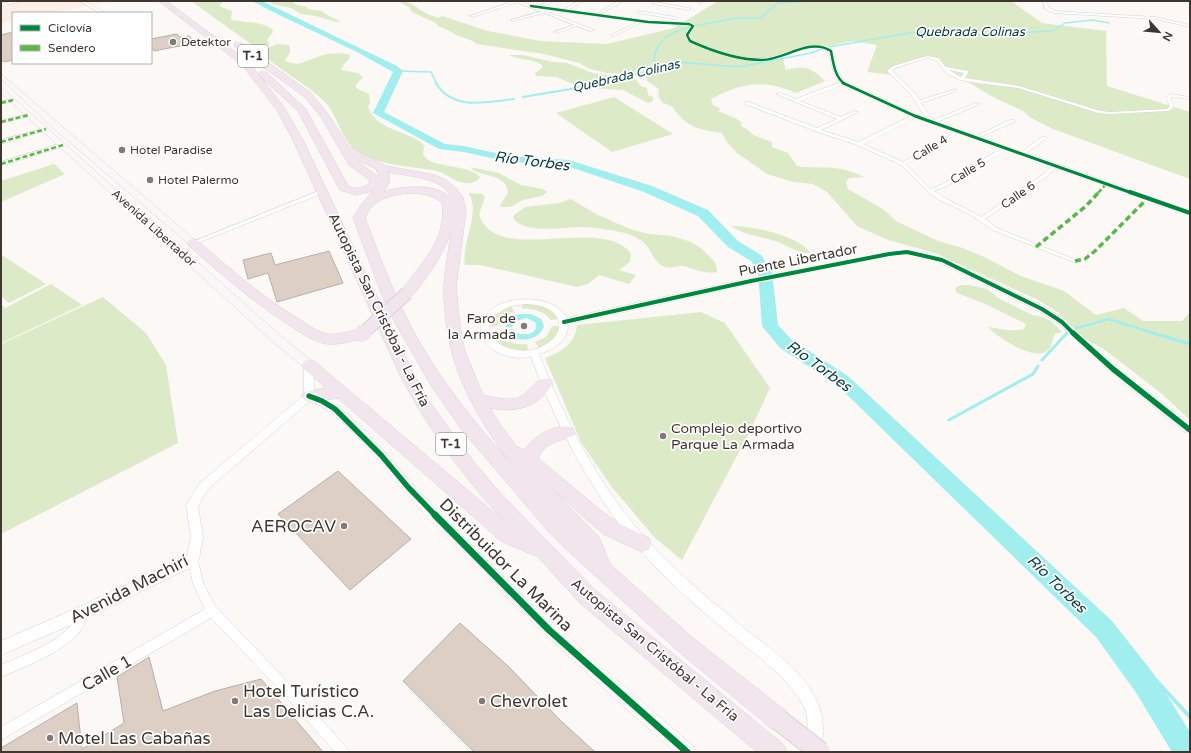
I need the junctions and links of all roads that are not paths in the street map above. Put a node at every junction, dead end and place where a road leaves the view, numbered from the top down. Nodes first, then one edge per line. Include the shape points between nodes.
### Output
1 (21, 1) edge
2 (82, 1) edge
3 (162, 1) edge
4 (175, 1) edge
5 (517, 1) edge
6 (552, 1) edge
7 (581, 1) edge
8 (622, 1) edge
9 (658, 1) edge
10 (1045, 1) edge
11 (654, 3) junction
12 (1, 5) edge
13 (531, 6) junction
14 (649, 6) dead end
15 (538, 7) junction
16 (644, 9) dead end
17 (689, 9) dead end
18 (564, 11) junction
19 (101, 12) edge
20 (543, 12) junction
21 (639, 12) junction
22 (192, 13) dead end
23 (598, 14) junction
24 (472, 16) dead end
25 (628, 18) junction
26 (676, 18) dead end
27 (513, 20) dead end
28 (642, 21) junction
29 (578, 25) junction
30 (1190, 26) edge
31 (592, 30) dead end
32 (556, 32) dead end
33 (612, 36) dead end
34 (230, 39) dead end
35 (245, 62) junction
36 (944, 68) junction
37 (1, 76) edge
38 (962, 79) junction
39 (843, 83) junction
40 (1, 89) edge
41 (954, 90) dead end
42 (778, 94) dead end
43 (1190, 98) edge
44 (13, 100) junction
45 (796, 101) junction
46 (747, 102) dead end
47 (919, 102) junction
48 (1, 103) edge
49 (978, 104) dead end
50 (856, 112) dead end
51 (29, 115) junction
52 (915, 116) junction
53 (839, 118) junction
54 (1012, 121) dead end
55 (1, 122) edge
56 (932, 122) junction
57 (46, 129) junction
58 (817, 130) junction
59 (958, 132) junction
60 (975, 138) junction
61 (1044, 138) dead end
62 (1, 142) edge
63 (859, 144) junction
64 (63, 145) junction
65 (344, 149) junction
66 (1004, 149) junction
67 (1021, 154) junction
68 (1, 164) edge
69 (903, 164) junction
70 (1055, 166) junction
71 (381, 168) junction
72 (420, 190) junction
73 (375, 191) junction
74 (930, 191) junction
75 (321, 192) junction
76 (1190, 213) edge
77 (980, 220) junction
78 (193, 243) junction
79 (1075, 261) dead end
80 (564, 322) junction
81 (534, 352) junction
82 (309, 365) junction
83 (545, 383) junction
84 (341, 392) junction
85 (309, 396) junction
86 (477, 400) junction
87 (1190, 430) edge
88 (567, 432) junction
89 (527, 465) junction
90 (642, 544) junction
91 (544, 552) junction
92 (193, 560) junction
93 (602, 568) junction
94 (84, 612) junction
95 (212, 612) junction
96 (1, 648) edge
97 (1, 671) edge
98 (1, 734) edge
99 (770, 748) edge
100 (343, 752) edge
101 (687, 752) edge
102 (812, 752) edge
103 (820, 752) edge

1 - 12 street
2 - 19 street
3 - 35 highway, Autopista San Cristóbal - La Fría / T-1
4 - 22 highway
5 - 13 street
5 - 24 street
6 - 15 street
7 - 18 street
8 - 23 street
9 - 11 street
10 - 30 street via 1046,8 1054,12 1155,18
11 - 14 street
11 - 17 street
13 - 15 street
13 - 20 street
15 - 18 street
16 - 21 street
18 - 23 street
20 - 27 street
20 - 29 street
21 - 25 street
21 - 26 street
23 - 25 street
25 - 28 street
28 - 33 street
28 - 39 street via 689,24 693,26 687,36 690,41 757,60 771,59 809,47 824,47 831,51 835,70
29 - 31 street
29 - 32 street
34 - 65 highway, T-1 via 308,95 325,116
35 - 73 highway via 262,73 302,110 347,191
35 - 75 highway, Autopista San Cristóbal - La Fría / T-1 via 281,109
36 - 38 street via 948,73
36 - 38 street via 967,72
36 - 47 street via 937,58 929,57 894,67 889,71
37 - 78 main road, Avenida Libertador
38 - 43 street via 1019,87 1070,104 1108,113 1169,110 1172,106 1168,98 1172,95
39 - 45 street
39 - 52 street
40 - 44 main road, Avenida Libertador
41 - 47 street
42 - 45 street
44 - 48 street
44 - 51 main road, Avenida Libertador
45 - 53 street
46 - 58 street
47 - 56 street
49 - 56 street
50 - 53 street
51 - 55 street
51 - 57 main road, Avenida Libertador
52 - 56 street
52 - 63 street
53 - 58 street
54 - 60 street
56 - 59 street
57 - 62 street
57 - 64 main road, Avenida Libertador
58 - 63 street
59 - 60 street
59 - 69 street, Calle 4
60 - 66 street
61 - 67 street
63 - 69 street
64 - 68 street
64 - 82 main road, Avenida Libertador via 278,340
65 - 71 highway, Autopista San Cristóbal - La Fría
65 - 73 highway via 353,163 375,179
66 - 67 street
66 - 74 street, Calle 5 via 945,185
67 - 70 street
69 - 74 street
70 - 76 street
70 - 77 street, Calle 6
71 - 73 highway via 385,178
71 - 86 highway, Autopista San Cristóbal - La Fría via 439,180 454,190 460,200 450,287 453,326 458,352
72 - 73 highway
72 - 73 highway via 412,186
72 - 78 highway, bridge via 430,191 446,200 449,206 436,254 406,294 361,334 347,338 329,339 315,336 249,292
73 - 93 highway via 359,218 391,300 413,345 437,384 468,426 555,526
74 - 77 street
75 - 78 street
75 - 91 highway, Autopista San Cristóbal - La Fría / T-1 via 392,345 423,405 467,466
77 - 79 street via 995,229
80 - 81 street via 564,330 556,342
80 - 81 street via 554,308 527,301 504,306 487,319 484,335 493,346 515,354
80 - 87 street, Puente Libertador via 907,252 942,260 1042,309 1062,322 1113,369
81 - 83 street
82 - 84 highway
82 - 85 street
83 - 86 highway via 534,397 520,404 506,405
83 - 88 street
84 - 85 highway
84 - 91 highway via 508,535
85 - 92 street, Avenida Machirí via 204,486 196,497 192,505 197,537
85 - 101 street, Distribuidor La Marina via 335,409 480,562 549,630
86 - 89 highway, Autopista San Cristóbal - La Fría via 511,451
88 - 89 highway via 546,438 534,449
88 - 90 street via 596,481
89 - 90 highway via 551,476 610,528
89 - 93 highway, Autopista San Cristóbal - La Fría via 545,495 592,543
90 - 102 street via 696,596 780,666 801,690 814,716 816,733
91 - 99 highway, Autopista San Cristóbal - La Fría / T-1 via 587,596
92 - 94 street, Avenida Machirí
92 - 95 street via 198,584
93 - 103 highway, Autopista San Cristóbal - La Fría, bridge via 686,645
94 - 96 street, Avenida Machirí
94 - 97 street via 72,632 55,644
95 - 98 street, Calle 1
95 - 100 street

